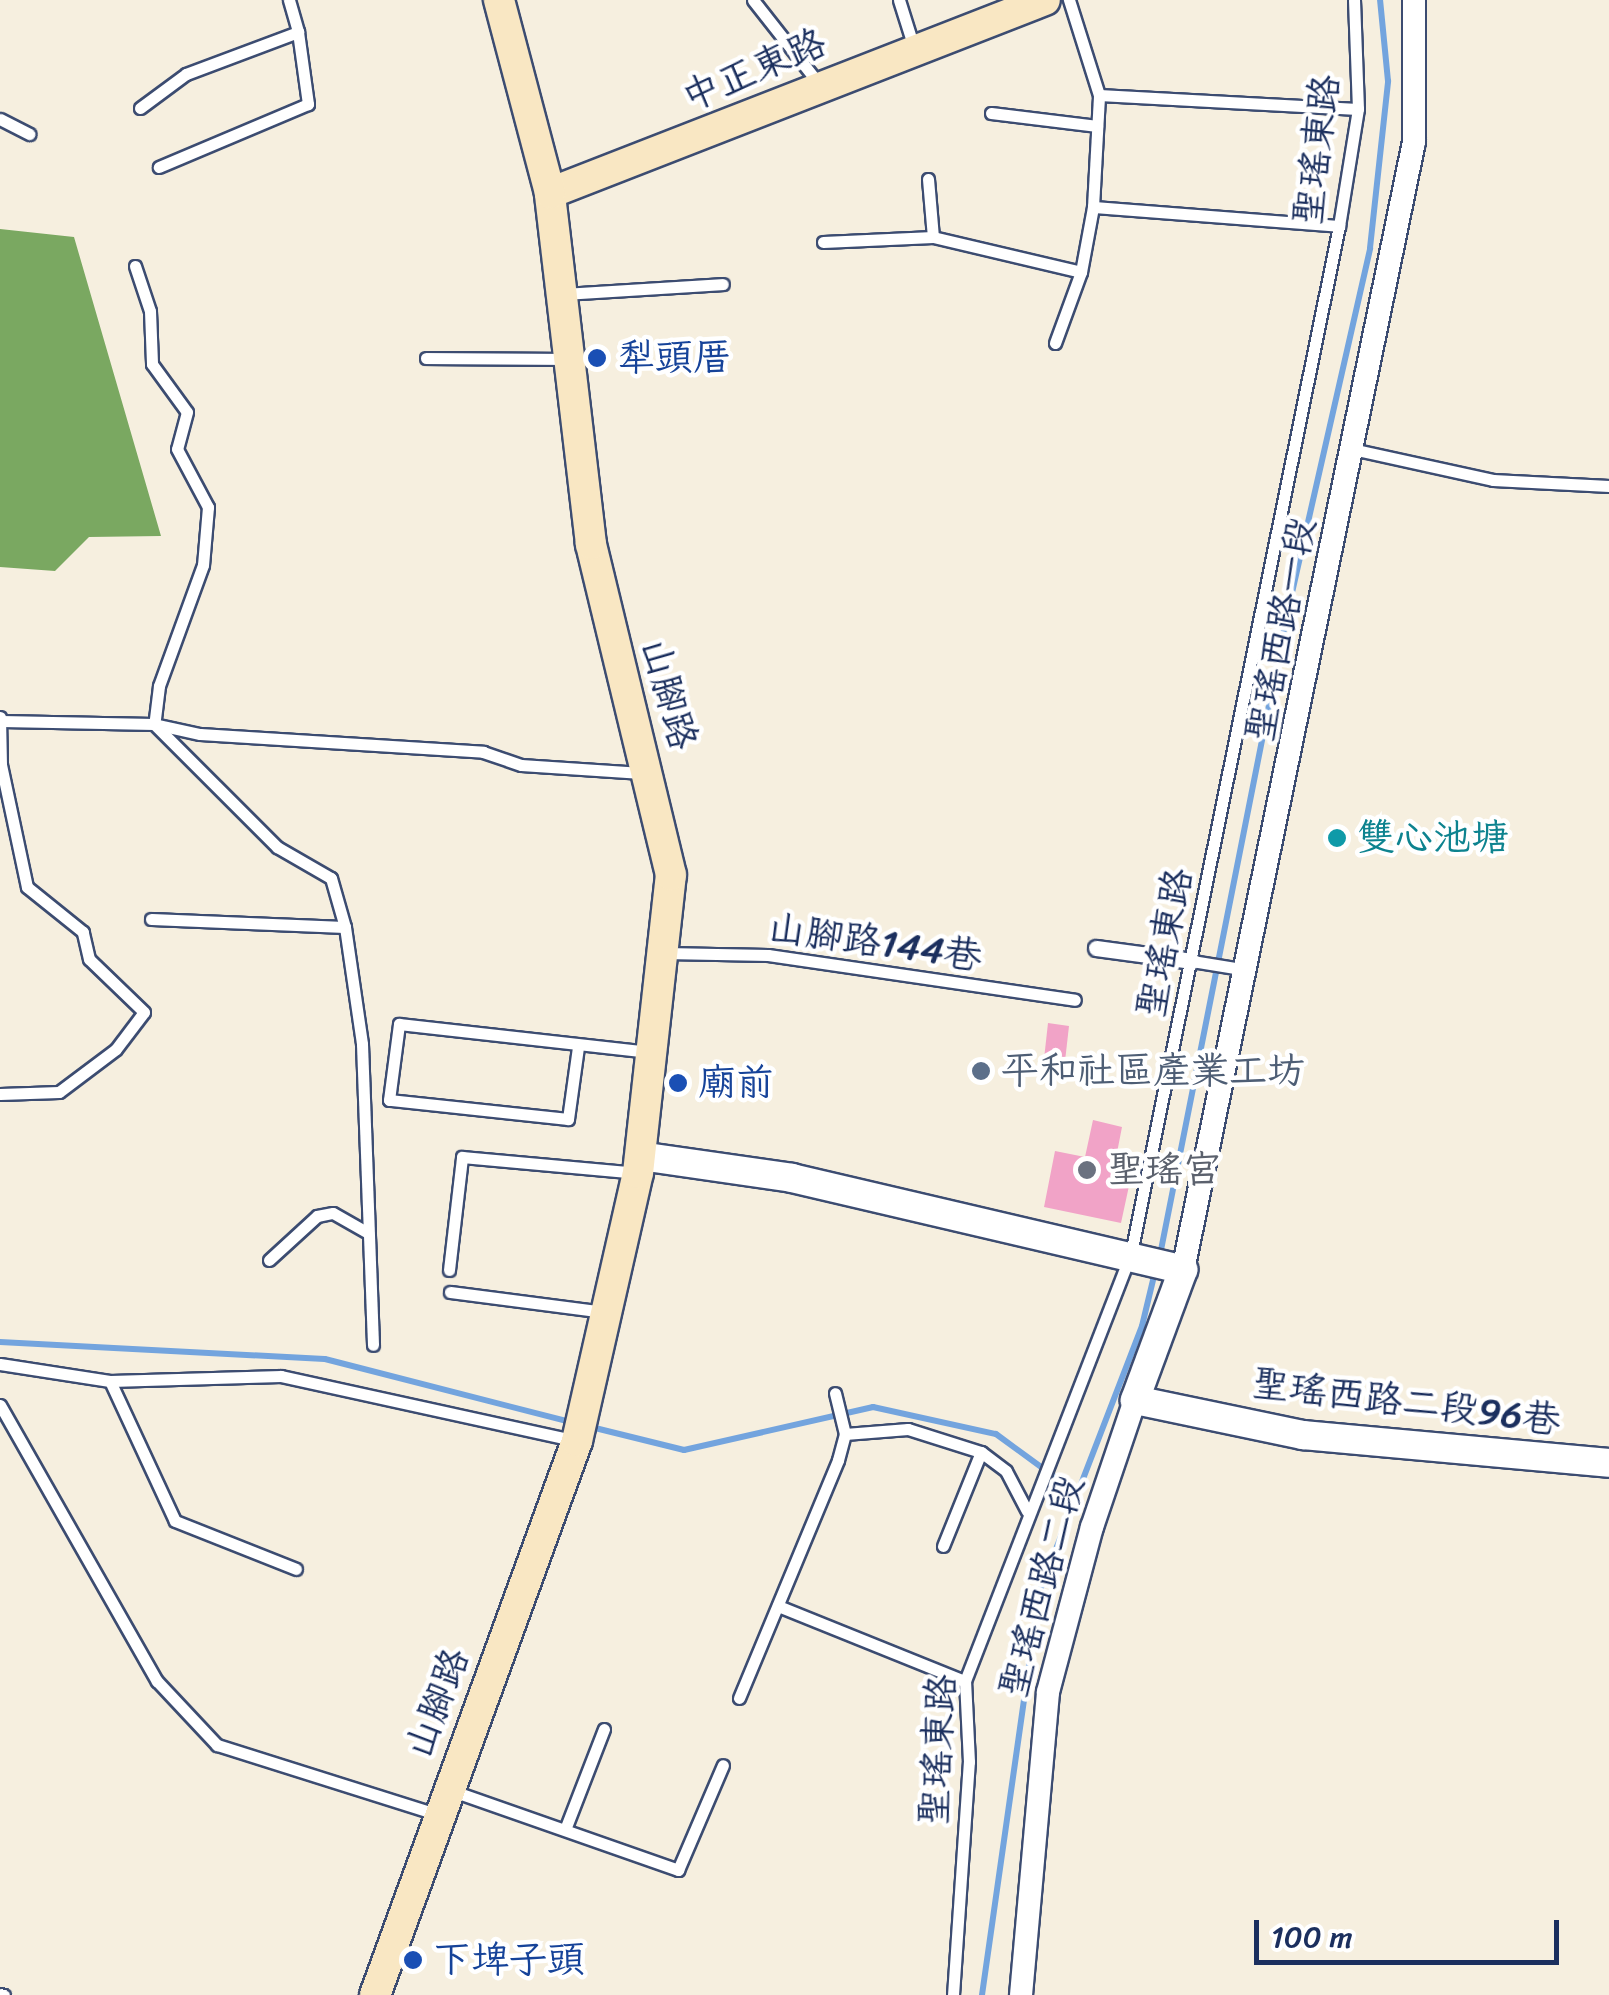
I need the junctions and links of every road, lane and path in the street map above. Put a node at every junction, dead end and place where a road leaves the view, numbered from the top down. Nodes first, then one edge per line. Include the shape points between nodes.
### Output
1 (289, 0) edge
2 (499, 0) edge
3 (753, 0) edge
4 (899, 0) edge
5 (1045, 0) edge
6 (1069, 0) edge
7 (1354, 0) edge
8 (1414, 0) edge
9 (298, 32) junction
10 (914, 48) junction
11 (819, 84) junction
12 (1099, 95) junction
13 (140, 108) dead end
14 (1358, 110) junction
15 (991, 113) dead end
16 (0, 119) edge
17 (1097, 126) junction
18 (29, 134) dead end
19 (159, 166) dead end
20 (928, 179) dead end
21 (550, 192) junction
22 (1093, 207) junction
23 (1339, 226) junction
24 (933, 237) junction
25 (823, 242) dead end
26 (135, 266) dead end
27 (1080, 272) junction
28 (723, 284) dead end
29 (565, 294) junction
30 (1055, 343) dead end
31 (426, 358) dead end
32 (572, 360) junction
33 (1352, 449) junction
34 (1609, 486) edge
35 (1, 719) edge
36 (154, 724) junction
37 (0, 766) edge
38 (651, 774) junction
39 (152, 918) dead end
40 (345, 927) junction
41 (1096, 948) dead end
42 (665, 953) junction
43 (1192, 961) junction
44 (1249, 970) junction
45 (1075, 1000) dead end
46 (578, 1047) junction
47 (651, 1052) junction
48 (0, 1094) edge
49 (639, 1165) junction
50 (368, 1233) junction
51 (1136, 1254) junction
52 (269, 1260) dead end
53 (449, 1270) dead end
54 (1184, 1270) junction
55 (450, 1292) dead end
56 (605, 1312) junction
57 (374, 1346) dead end
58 (0, 1364) edge
59 (110, 1381) junction
60 (835, 1393) dead end
61 (1135, 1400) junction
62 (0, 1405) edge
63 (845, 1434) junction
64 (577, 1441) junction
65 (980, 1452) junction
66 (1609, 1463) edge
67 (1027, 1511) junction
68 (943, 1546) dead end
69 (296, 1569) dead end
70 (778, 1606) junction
71 (965, 1681) junction
72 (739, 1698) dead end
73 (604, 1729) dead end
74 (723, 1765) dead end
75 (441, 1802) junction
76 (566, 1827) junction
77 (375, 1995) edge
78 (953, 1995) edge
79 (1020, 1995) edge

1 - 9 lane
2 - 21 main road, 山腳路
3 - 11 lane
4 - 10 lane
5 - 10 main road, 中正東路
6 - 12 lane
7 - 14 lane, 聖瑤東路
8 - 33 street, 聖瑤西路一段 via 1414,142
9 - 13 lane via 186,74
9 - 19 lane via 308,104
10 - 11 main road, 中正東路
11 - 21 main road, 中正東路
12 - 14 lane
12 - 17 lane
14 - 23 lane, 聖瑤東路
15 - 17 lane
16 - 18 lane
17 - 22 lane
20 - 24 lane
21 - 29 main road, 山腳路
22 - 23 lane
22 - 27 lane
23 - 43 lane, 聖瑤東路
24 - 25 lane
24 - 27 lane
26 - 36 lane via 150,312 152,364 187,412 177,449 208,507 203,565 159,686
27 - 30 lane
28 - 29 lane
29 - 32 main road, 山腳路
31 - 32 lane
32 - 38 main road, 山腳路 via 591,544
33 - 34 lane via 1493,480
33 - 44 street, 聖瑤西路一段
35 - 36 lane
35 - 37 lane
36 - 38 lane via 200,734 483,752 521,765
36 - 40 lane via 277,847 331,878
37 - 48 lane via 27,887 83,932 89,959 144,1012 116,1049 59,1092
38 - 42 main road, 山腳路 via 671,874
39 - 40 lane
40 - 50 lane via 362,1044
41 - 43 street
42 - 45 lane, 山腳路144巷 via 768,955
42 - 47 main road, 山腳路
43 - 44 lane
43 - 51 lane, 聖瑤東路
44 - 54 street, 聖瑤西路一段
46 - 46 lane via 568,1120 389,1100 400,1024
46 - 47 lane
47 - 49 main road, 山腳路
49 - 51 street via 792,1178
49 - 53 lane via 462,1157
49 - 56 main road, 山腳路
50 - 52 lane via 333,1212 317,1216
50 - 57 lane
51 - 54 street
51 - 67 lane, 聖瑤東路
54 - 61 street, 聖瑤西路二段
55 - 56 lane
56 - 64 main road, 山腳路
58 - 59 lane
59 - 64 lane via 281,1376
59 - 69 lane via 175,1521
60 - 63 lane
61 - 66 street, 聖瑤西路二段96巷 via 1303,1435
61 - 79 street, 聖瑤西路二段 via 1048,1692
62 - 75 lane via 157,1681 217,1745
63 - 65 lane via 908,1429
63 - 70 lane
64 - 75 main road, 山腳路
65 - 67 lane via 1006,1471
65 - 68 lane
67 - 71 lane, 聖瑤東路
70 - 71 lane
70 - 72 lane
71 - 78 lane, 聖瑤東路 via 969,1762
73 - 76 lane
74 - 76 lane via 678,1870
75 - 76 lane
75 - 77 main road, 山腳路

